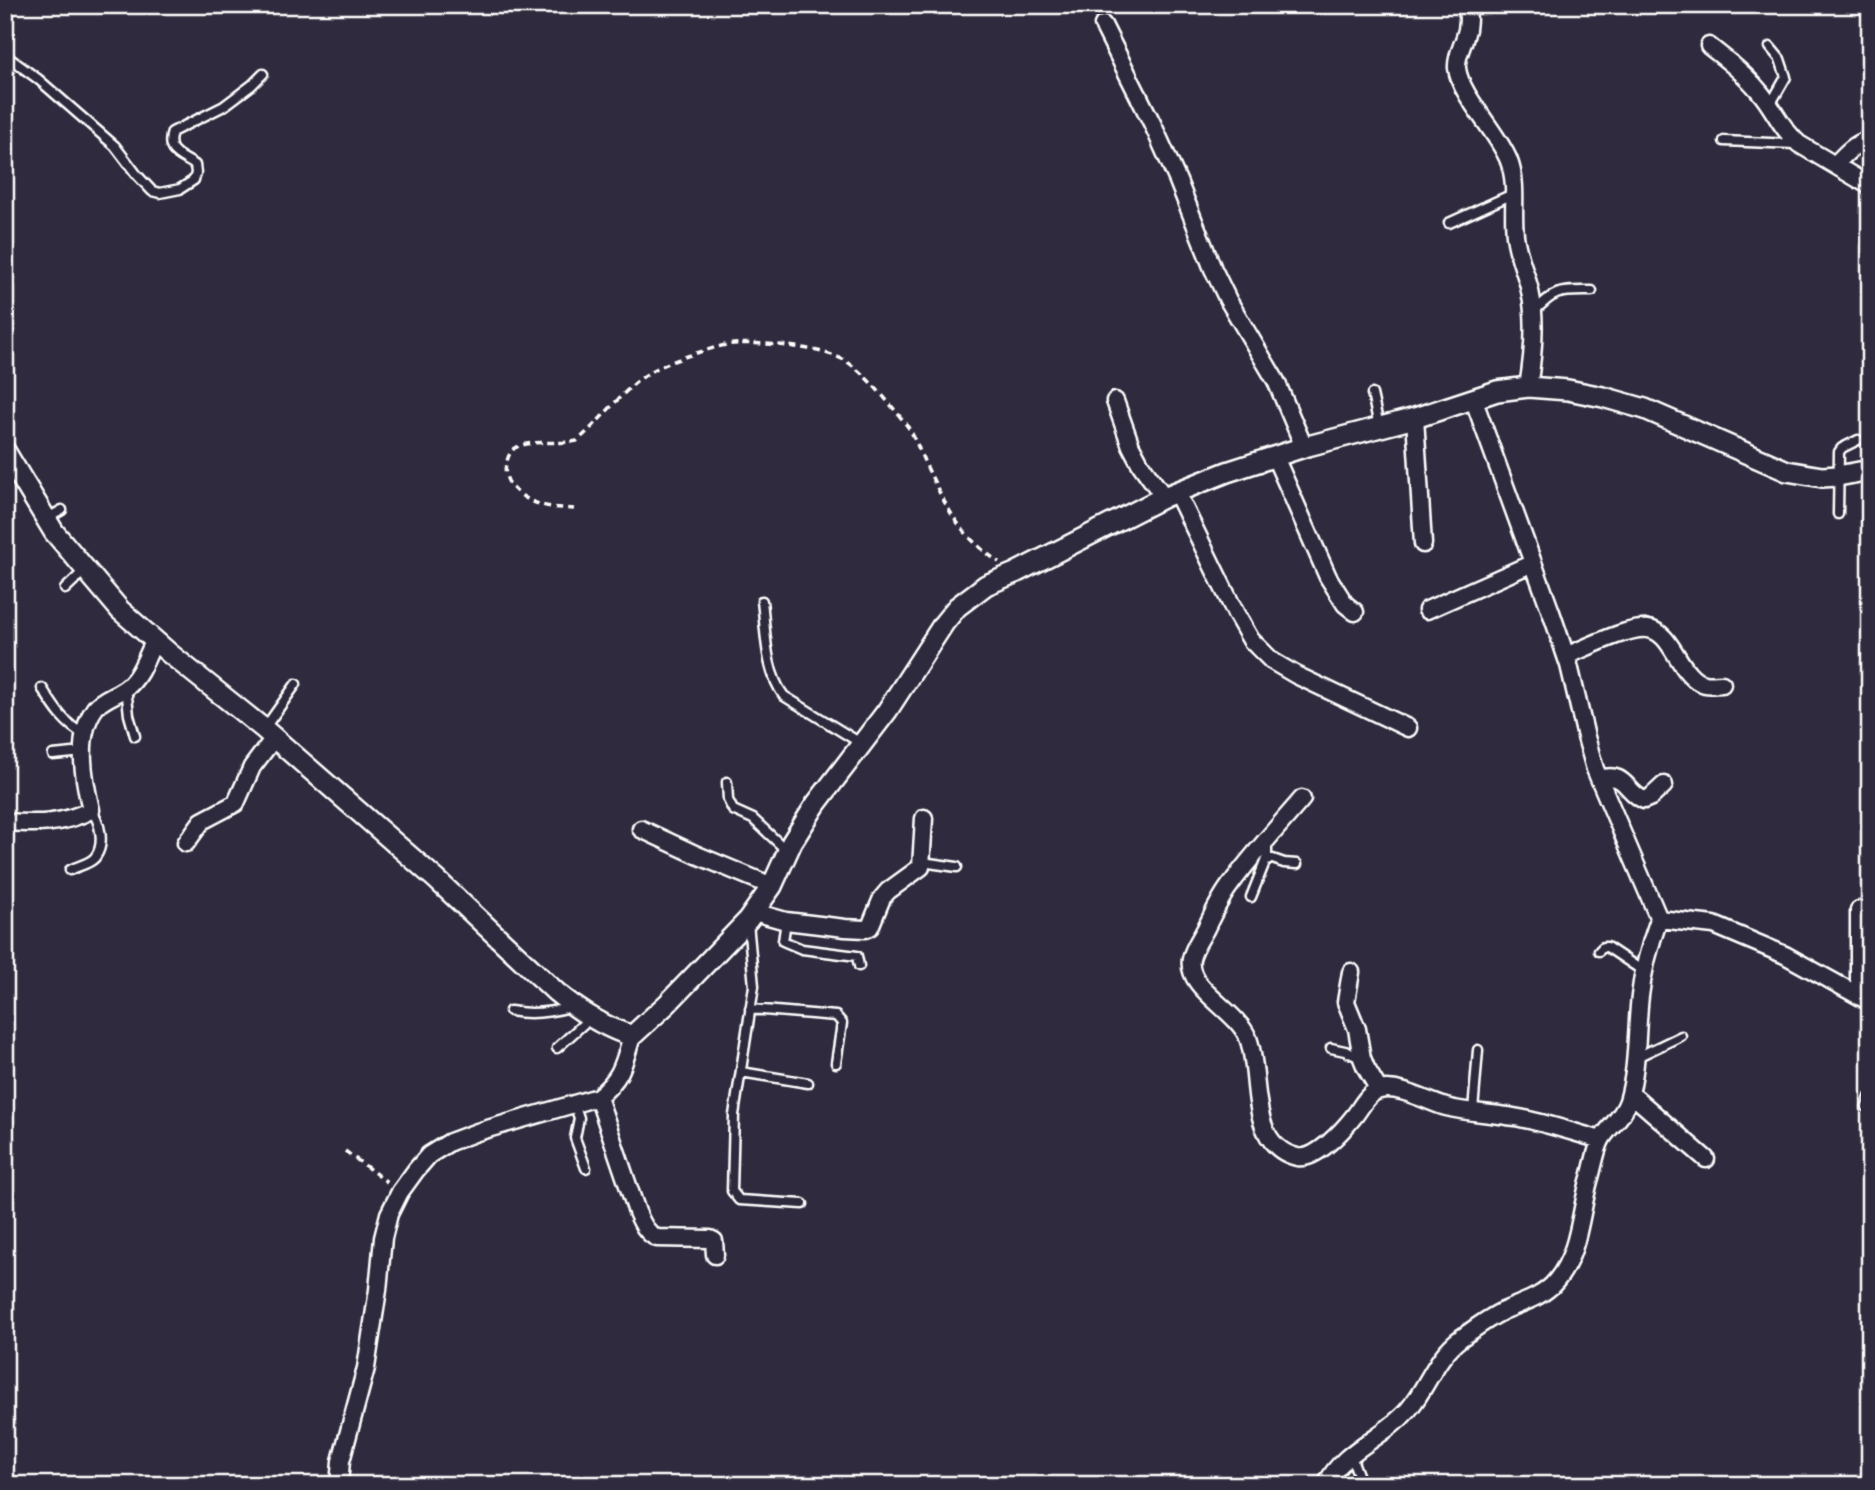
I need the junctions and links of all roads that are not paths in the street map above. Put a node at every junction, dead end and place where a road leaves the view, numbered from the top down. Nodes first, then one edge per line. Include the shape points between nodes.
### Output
1 (1467, 5) edge
2 (1103, 25) dead end
3 (1709, 46) dead end
4 (1770, 47) dead end
5 (5, 55) edge
6 (263, 74) dead end
7 (1770, 106) junction
8 (1870, 139) edge
9 (1724, 141) dead end
10 (1799, 144) junction
11 (1835, 165) junction
12 (1870, 186) edge
13 (1515, 193) junction
14 (1449, 223) dead end
15 (1592, 291) dead end
16 (1534, 312) junction
17 (1528, 387) junction
18 (1372, 394) dead end
19 (1473, 398) junction
20 (1115, 401) dead end
21 (1415, 418) junction
22 (1379, 428) junction
23 (1858, 440) dead end
24 (1304, 447) junction
25 (5, 451) edge
26 (1275, 457) junction
27 (1870, 470) edge
28 (1838, 476) junction
29 (1170, 494) junction
30 (1838, 514) dead end
31 (1423, 544) dead end
32 (1533, 563) junction
33 (85, 570) junction
34 (65, 589) dead end
35 (762, 601) dead end
36 (1427, 610) dead end
37 (1355, 612) dead end
38 (155, 640) junction
39 (1566, 656) junction
40 (296, 684) dead end
41 (1722, 684) dead end
42 (126, 687) junction
43 (41, 688) dead end
44 (1408, 728) dead end
45 (269, 733) junction
46 (85, 735) junction
47 (135, 736) dead end
48 (862, 744) junction
49 (83, 752) junction
50 (53, 755) dead end
51 (1600, 779) junction
52 (727, 782) dead end
53 (1664, 785) dead end
54 (1302, 799) dead end
55 (91, 810) junction
56 (925, 818) dead end
57 (5, 822) edge
58 (641, 829) dead end
59 (186, 843) dead end
60 (1267, 849) junction
61 (788, 852) junction
62 (922, 862) junction
63 (1297, 864) dead end
64 (957, 867) dead end
65 (70, 870) dead end
66 (772, 886) junction
67 (1251, 897) dead end
68 (1859, 910) dead end
69 (751, 916) junction
70 (1659, 919) junction
71 (786, 921) junction
72 (1599, 951) dead end
73 (859, 966) dead end
74 (1643, 971) junction
75 (1351, 972) dead end
76 (1864, 978) edge
77 (1843, 986) junction
78 (1870, 1002) edge
79 (573, 1006) junction
80 (750, 1009) junction
81 (510, 1011) dead end
82 (590, 1017) junction
83 (632, 1036) junction
84 (1681, 1036) dead end
85 (557, 1048) dead end
86 (1331, 1048) dead end
87 (1478, 1050) dead end
88 (1362, 1058) junction
89 (1635, 1058) junction
90 (836, 1063) dead end
91 (741, 1072) junction
92 (808, 1083) dead end
93 (1379, 1090) junction
94 (1630, 1093) junction
95 (598, 1097) junction
96 (1870, 1097) edge
97 (574, 1104) junction
98 (1867, 1107) dead end
99 (1473, 1111) junction
100 (1601, 1140) junction
101 (1706, 1159) dead end
102 (586, 1168) dead end
103 (803, 1204) dead end
104 (715, 1255) dead end
105 (1350, 1456) junction
106 (339, 1485) edge
107 (1326, 1485) edge
108 (1362, 1485) edge

1 - 13 street via 1469,22 1457,66 1460,78 1509,159
2 - 24 street via 1158,135 1213,270 1276,382
3 - 7 street via 1748,78
4 - 7 lane via 1786,77
5 - 6 lane via 115,146 152,191 160,193 180,189 194,180 196,173 195,165 173,151 172,132 224,106
7 - 10 street
8 - 11 street via 1851,148
9 - 10 lane
10 - 11 street
11 - 12 street
13 - 14 lane
13 - 16 street via 1516,250
15 - 16 lane via 1556,293
16 - 17 street
17 - 19 street
17 - 28 street via 1603,397 1645,410 1787,471
18 - 22 lane
19 - 21 street
19 - 32 street
20 - 29 street via 1141,465
21 - 22 street
21 - 31 street
22 - 24 street
23 - 28 lane via 1839,452
24 - 26 street
25 - 33 street via 54,515 54,532
26 - 29 street
26 - 37 street via 1328,577
27 - 28 street
28 - 30 lane
29 - 44 street via 1251,640 1272,661
29 - 48 street via 986,585 957,607
32 - 36 street
32 - 39 street
33 - 34 lane
33 - 38 street via 120,610
35 - 48 lane via 777,687 784,696
38 - 42 street via 137,676
38 - 45 street
39 - 41 street via 1647,628 1660,632 1695,678 1705,684
39 - 51 street
40 - 45 lane
42 - 46 street via 96,707
42 - 47 lane
43 - 46 lane via 65,721
45 - 59 street via 236,803 202,821
45 - 79 street
46 - 49 street
48 - 61 street via 816,804
49 - 50 lane
49 - 55 street
51 - 53 street via 1622,780 1643,800
51 - 70 street
52 - 61 lane via 733,810 753,819
54 - 60 street
55 - 57 street via 56,822
55 - 65 lane via 100,832 98,853
56 - 62 street
58 - 66 street
60 - 63 lane via 1284,863
60 - 67 lane
60 - 93 street via 1231,884 1198,944 1192,959 1197,984 1234,1017 1249,1040 1261,1121 1278,1147 1295,1157 1318,1152
61 - 66 street
62 - 64 lane
62 - 71 street via 919,870 882,898 870,928
66 - 69 street
68 - 76 street
69 - 71 street
69 - 80 lane via 754,973
69 - 83 street
70 - 74 street
70 - 77 street via 1714,925
71 - 73 lane via 783,941 802,949 857,956
72 - 74 lane via 1607,947
74 - 89 street
75 - 88 street via 1346,1002
76 - 77 street
77 - 78 street
79 - 81 lane via 543,1013
79 - 82 street
80 - 90 lane via 836,1016 842,1023
80 - 91 lane
82 - 83 street
82 - 85 lane
83 - 95 street via 614,1084
84 - 89 lane
86 - 88 lane
87 - 99 lane
88 - 93 street
89 - 94 street
91 - 92 lane
91 - 103 lane via 734,1115 732,1191 739,1200
93 - 99 street
94 - 100 street via 1617,1123
94 - 101 street
95 - 97 street
95 - 104 street via 643,1226 657,1238 710,1239
96 - 98 lane
97 - 102 lane via 579,1118 575,1138
97 - 106 street via 450,1142 429,1155 400,1192 383,1238 366,1368
99 - 100 street via 1528,1119
100 - 105 street via 1575,1241 1556,1282 1458,1340 1440,1359 1407,1411
105 - 107 street
105 - 108 lane

